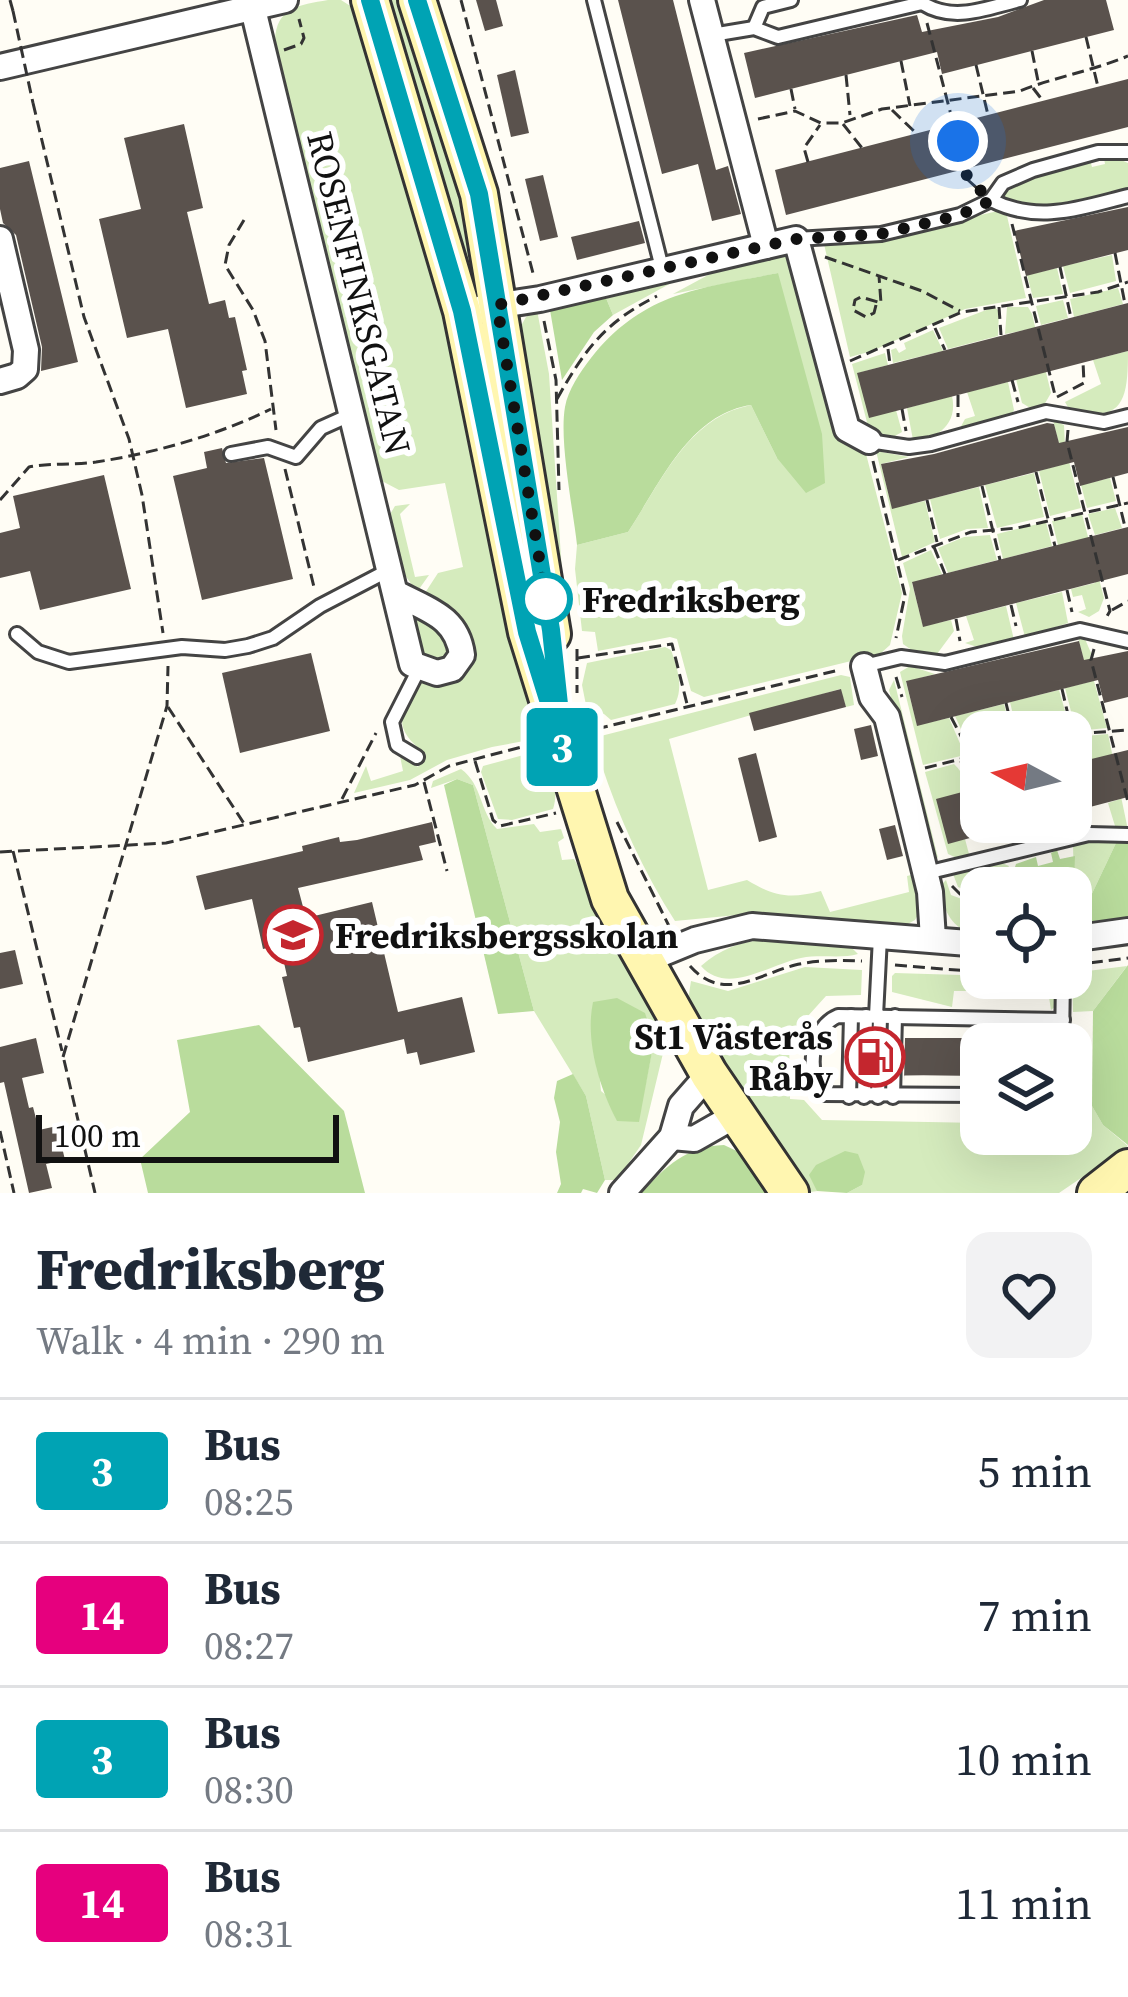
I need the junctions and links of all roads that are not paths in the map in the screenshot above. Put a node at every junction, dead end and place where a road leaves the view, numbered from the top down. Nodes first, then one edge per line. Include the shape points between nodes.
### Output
1 (370, 0) edge
2 (417, 0) edge
3 (595, 0) edge
4 (702, 0) edge
5 (791, 0) edge
6 (1020, 0) edge
7 (922, 2) edge
8 (884, 5) edge
9 (292, 9) edge
10 (253, 10) junction
11 (754, 28) junction
12 (711, 35) junction
13 (0, 67) edge
14 (1128, 152) edge
15 (1128, 196) edge
16 (992, 200) junction
17 (0, 239) edge
18 (796, 239) junction
19 (766, 246) junction
20 (666, 279) junction
21 (480, 308) junction
22 (0, 381) edge
23 (1127, 413) edge
24 (350, 415) junction
25 (868, 441) joint
26 (231, 454) dead end
27 (393, 581) junction
28 (17, 634) dead end
29 (1128, 640) edge
30 (864, 666) joint
31 (418, 669) junction
32 (417, 757) dead end
33 (1128, 835) edge
34 (926, 873) junction
35 (1128, 931) edge
36 (1092, 936) edge
37 (880, 937) junction
38 (933, 939) junction
39 (960, 942) edge
40 (644, 961) junction
41 (1063, 999) edge
42 (868, 1016) junction
43 (895, 1016) junction
44 (1063, 1020) junction
45 (1063, 1023) edge
46 (710, 1074) junction
47 (960, 1095) edge
48 (864, 1097) junction
49 (893, 1097) junction
50 (738, 1114) junction
51 (672, 1137) junction
52 (1128, 1168) edge
53 (778, 1185) edge
54 (622, 1193) edge
55 (1096, 1193) edge

1 - 21 main road
2 - 21 main road via 479,194
3 - 20 lane
4 - 12 street
5 - 11 lane via 763,7
6 - 7 lane via 953,16
7 - 8 lane
8 - 11 lane via 778,37
9 - 10 street
10 - 13 street
10 - 24 street, ROSENFINKSGATAN
11 - 12 lane
12 - 19 street
14 - 16 lane via 1033,170 1003,183
15 - 16 lane via 1052,215
16 - 18 lane via 881,234
17 - 22 street via 26,350 25,369
18 - 19 street
18 - 25 street via 847,429
19 - 20 street
20 - 21 street
21 - 40 main road via 551,630 553,747 610,898
23 - 25 lane via 1104,422 1046,412 909,447
24 - 26 lane via 321,428 296,457 268,447
24 - 27 street, ROSENFINKSGATAN
27 - 28 lane via 320,606 248,646 69,662
27 - 31 street, ROSENFINKSGATAN
27 - 31 street via 459,635 462,655 452,669
29 - 30 lane via 1076,631 945,663
30 - 34 street via 886,717
31 - 32 lane via 392,722 397,745
33 - 34 lane via 1089,834
34 - 38 street
35 - 36 street
37 - 38 street
37 - 40 street via 752,926
37 - 42 lane
38 - 39 street
40 - 46 main road
41 - 44 lane
42 - 43 lane
42 - 48 lane
42 - 48 lane
42 - 48 lane via 829,1019 816,1039 814,1067 823,1094
43 - 44 lane
43 - 49 lane
44 - 45 lane
46 - 50 main road
46 - 51 street via 682,1106
47 - 49 lane
48 - 49 lane
50 - 51 street via 694,1138
50 - 53 main road
51 - 54 street
52 - 55 main road

